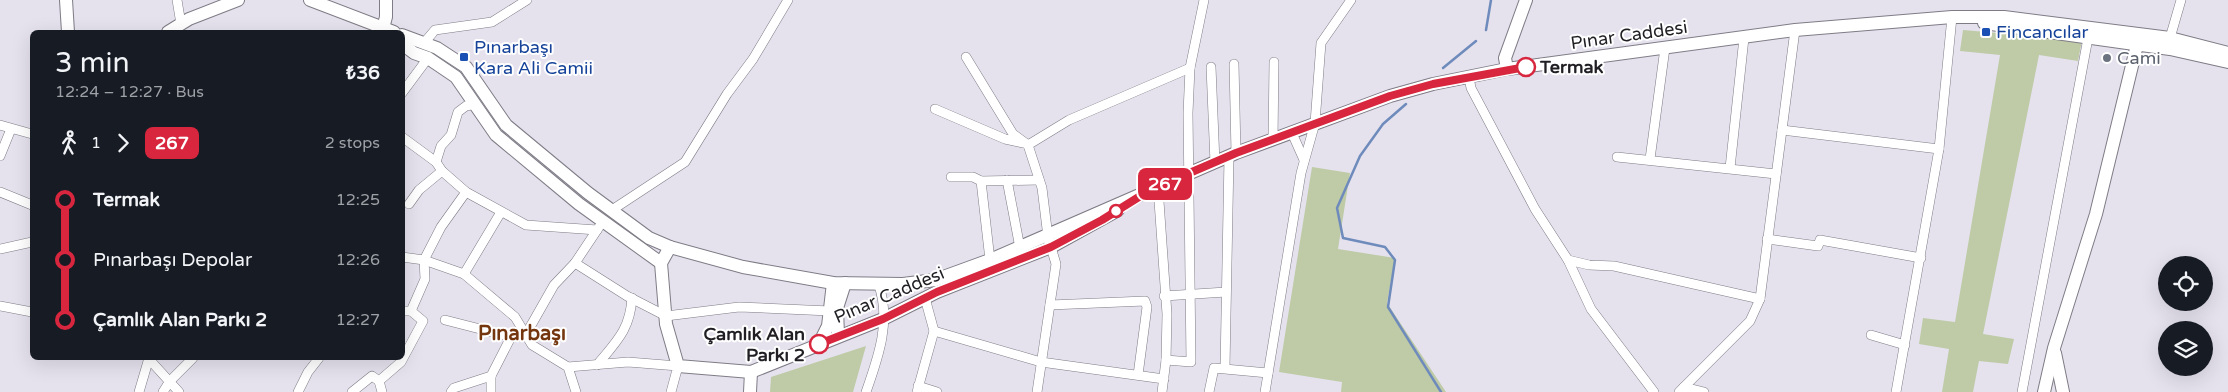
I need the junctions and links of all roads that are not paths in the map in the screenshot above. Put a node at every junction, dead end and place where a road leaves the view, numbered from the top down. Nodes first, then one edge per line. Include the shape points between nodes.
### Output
1 (66, 0) edge
2 (178, 0) edge
3 (238, 0) edge
4 (310, 0) edge
5 (386, 0) edge
6 (528, 0) edge
7 (788, 0) edge
8 (1204, 0) edge
9 (1351, 0) edge
10 (1526, 0) edge
11 (2181, 0) edge
12 (1952, 17) junction
13 (181, 24) junction
14 (68, 30) edge
15 (171, 30) edge
16 (384, 30) edge
17 (386, 30) edge
18 (1795, 30) junction
19 (405, 36) edge
20 (1744, 38) junction
21 (2088, 38) junction
22 (2170, 38) junction
23 (424, 43) junction
24 (2137, 45) junction
25 (405, 46) edge
26 (1665, 48) junction
27 (2228, 53) edge
28 (966, 57) dead end
29 (428, 58) junction
30 (1274, 62) dead end
31 (2228, 62) edge
32 (1234, 64) dead end
33 (1211, 67) dead end
34 (1190, 68) junction
35 (1507, 69) junction
36 (1469, 77) junction
37 (405, 89) edge
38 (475, 104) junction
39 (935, 109) dead end
40 (1315, 123) junction
41 (0, 125) edge
42 (11, 129) junction
43 (1782, 130) junction
44 (1292, 133) junction
45 (30, 134) edge
46 (405, 136) edge
47 (1273, 140) junction
48 (1028, 145) junction
49 (1939, 149) junction
50 (1232, 155) junction
51 (0, 156) edge
52 (1617, 157) dead end
53 (1650, 159) junction
54 (1304, 160) junction
55 (436, 162) junction
56 (1215, 163) junction
57 (1730, 168) junction
58 (442, 171) junction
59 (1189, 174) junction
60 (1776, 174) junction
61 (951, 177) dead end
62 (1008, 180) junction
63 (1039, 180) junction
64 (981, 181) junction
65 (1154, 188) junction
66 (0, 192) edge
67 (466, 192) junction
68 (30, 204) edge
69 (409, 204) dead end
70 (612, 210) junction
71 (500, 212) junction
72 (600, 225) junction
73 (1767, 240) junction
74 (30, 242) edge
75 (1049, 242) junction
76 (0, 243) edge
77 (670, 247) junction
78 (1020, 248) junction
79 (0, 249) edge
80 (405, 257) edge
81 (1921, 258) junction
82 (424, 260) junction
83 (990, 260) junction
84 (1568, 260) junction
85 (575, 263) junction
86 (661, 263) junction
87 (464, 274) junction
88 (839, 282) junction
89 (878, 284) junction
90 (932, 290) junction
91 (1226, 292) junction
92 (1190, 295) junction
93 (1164, 296) junction
94 (632, 298) junction
95 (1760, 299) junction
96 (1050, 305) junction
97 (0, 306) edge
98 (406, 311) edge
99 (830, 311) junction
100 (30, 312) edge
101 (666, 316) junction
102 (883, 319) junction
103 (445, 320) dead end
104 (934, 331) junction
105 (1871, 335) dead end
106 (525, 336) junction
107 (838, 336) junction
108 (511, 337) junction
109 (819, 344) junction
110 (1905, 344) junction
111 (2054, 348) junction
112 (405, 355) edge
113 (148, 360) edge
114 (151, 360) edge
115 (191, 360) edge
116 (317, 360) edge
117 (402, 360) edge
118 (1166, 360) junction
119 (1042, 362) junction
120 (597, 365) junction
121 (568, 366) junction
122 (678, 366) junction
123 (1225, 368) junction
124 (751, 372) junction
125 (1268, 373) junction
126 (1138, 375) junction
127 (491, 376) junction
128 (1164, 380) junction
129 (170, 381) junction
130 (379, 381) junction
131 (917, 389) edge
132 (1682, 389) edge
133 (139, 392) edge
134 (164, 392) edge
135 (179, 392) edge
136 (298, 392) edge
137 (352, 392) edge
138 (382, 392) edge
139 (450, 392) edge
140 (491, 392) edge
141 (576, 392) edge
142 (671, 392) edge
143 (750, 392) edge
144 (866, 392) edge
145 (937, 392) edge
146 (1037, 392) edge
147 (1162, 392) edge
148 (1209, 392) edge
149 (1265, 392) edge
150 (1654, 392) edge
151 (1704, 392) edge
152 (1896, 392) edge
153 (2022, 392) edge
154 (2044, 392) edge
155 (2063, 392) edge

1 - 14 main road
2 - 13 street
3 - 13 main road
4 - 16 main road
5 - 17 main road
6 - 23 street via 492,22 435,30
7 - 70 street via 685,162
8 - 34 street
9 - 40 street via 1321,44
10 - 35 main road via 1506,58
11 - 22 street
12 - 18 main road, Pınar Caddesi
12 - 21 main road, Pınar Caddesi
12 - 22 main road, Pınar Caddesi via 2004,17
12 - 49 street
13 - 15 main road
18 - 20 main road, Pınar Caddesi
18 - 43 street
19 - 23 main road
20 - 26 main road, Pınar Caddesi
20 - 57 street
21 - 24 main road, Pınar Caddesi
21 - 153 street
22 - 27 main road, Pınar Caddesi
23 - 70 main road via 466,66 506,125
24 - 31 main road, Pınar Caddesi
24 - 111 main road via 2096,214
25 - 29 main road via 414,54
26 - 35 main road, Pınar Caddesi
26 - 53 street
28 - 48 street via 1013,134
29 - 37 street
29 - 38 main road via 456,77
30 - 47 street
32 - 50 street
33 - 56 street
34 - 48 street via 1069,120
34 - 59 street
35 - 36 main road, Pınar Caddesi
36 - 40 main road, Pınar Caddesi via 1390,96
36 - 84 street via 1471,88 1535,209
38 - 55 street via 458,112
38 - 72 main road via 496,135
39 - 48 street via 1005,139
40 - 44 main road, Pınar Caddesi
40 - 54 street
41 - 42 street
42 - 45 street
42 - 51 street
43 - 49 street
43 - 60 street
44 - 47 main road, Pınar Caddesi
44 - 54 street
46 - 55 street
47 - 50 main road, Pınar Caddesi
48 - 63 street
49 - 81 street
50 - 56 main road, Pınar Caddesi
50 - 91 street
52 - 53 street
53 - 57 street
54 - 125 street
55 - 58 street
56 - 59 main road, Pınar Caddesi
57 - 60 street
58 - 67 street
58 - 69 street via 419,190
59 - 65 main road, Pınar Caddesi
59 - 92 street
60 - 73 street
61 - 64 street via 973,177
62 - 63 street
62 - 64 street
62 - 78 street
63 - 75 street
64 - 83 street
65 - 75 main road, Pınar Caddesi via 1095,212
65 - 93 street
66 - 68 street
67 - 71 street
67 - 82 street via 441,227
70 - 77 main road via 649,238
71 - 72 street via 526,225
71 - 87 street
72 - 85 street
72 - 86 main road
73 - 81 street via 1818,246 1820,240
73 - 95 street
74 - 79 street
75 - 78 main road, Pınar Caddesi
75 - 90 main road, Pınar Caddesi
75 - 96 street via 1056,266
76 - 79 street
77 - 86 main road
77 - 88 main road via 743,267
78 - 83 main road, Pınar Caddesi
80 - 82 street
81 - 110 street
82 - 87 street
82 - 98 street via 425,279
83 - 90 main road, Pınar Caddesi
84 - 95 street via 1614,266
84 - 150 street via 1590,309
85 - 94 street
85 - 106 street via 554,285
86 - 101 main road
87 - 106 street via 515,317
88 - 89 main road
88 - 99 main road
88 - 107 main road via 836,308
89 - 90 main road via 903,284
89 - 102 street via 882,293
90 - 102 main road, Pınar Caddesi
90 - 104 street
91 - 92 street
91 - 123 street
92 - 93 street
92 - 118 street via 1191,362
93 - 118 street
94 - 101 street
94 - 120 street via 631,314 623,333
95 - 132 street via 1750,321
96 - 119 street
96 - 126 street via 1145,301 1147,307
97 - 100 street
98 - 112 street via 423,321
99 - 101 street via 739,307
99 - 109 main road via 828,326
101 - 122 main road
102 - 107 main road, Pınar Caddesi
102 - 144 street via 880,352
103 - 108 street
104 - 119 street
104 - 131 street
105 - 110 street
106 - 108 street
106 - 121 street via 532,345
107 - 109 main road, Pınar Caddesi
108 - 127 street
109 - 124 main road, Pınar Caddesi
110 - 152 street
111 - 154 main road
111 - 155 main road
113 - 133 street
114 - 129 street
115 - 129 street
116 - 136 street
117 - 130 street
118 - 128 street
119 - 126 street
119 - 146 street
120 - 121 street, Pınar Caddesi
120 - 122 street, Pınar Caddesi via 628,362
121 - 141 street
122 - 124 main road, Pınar Caddesi
122 - 142 street
123 - 125 street
123 - 148 street via 1214,368
124 - 143 main road
125 - 149 street
126 - 128 street
127 - 139 street
127 - 140 street
128 - 147 street
129 - 134 street
129 - 135 street
130 - 137 street via 372,376
130 - 138 street
131 - 145 street
132 - 151 street

